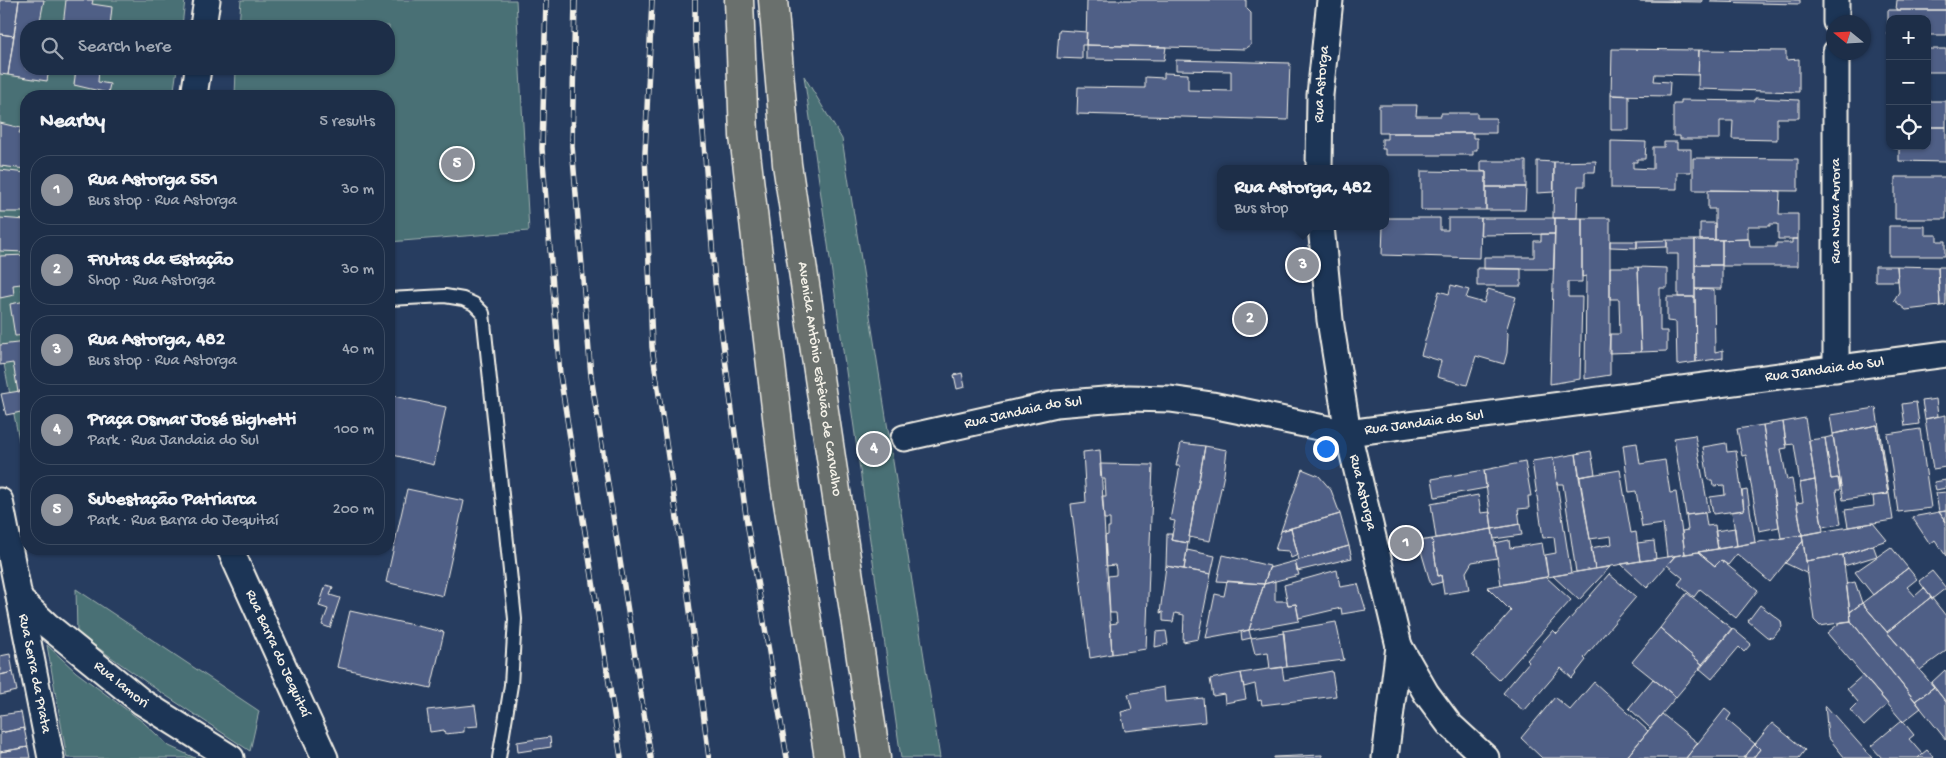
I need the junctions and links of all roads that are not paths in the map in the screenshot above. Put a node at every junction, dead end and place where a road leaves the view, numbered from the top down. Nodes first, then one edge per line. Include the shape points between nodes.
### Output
1 (206, 0) edge
2 (738, 0) edge
3 (773, 0) edge
4 (1330, 0) edge
5 (1836, 0) edge
6 (1836, 15) edge
7 (204, 20) edge
8 (1836, 60) edge
9 (197, 75) edge
10 (195, 90) edge
11 (1320, 165) edge
12 (1322, 230) edge
13 (395, 299) edge
14 (1946, 354) edge
15 (1836, 369) junction
16 (1348, 433) junction
17 (904, 438) dead end
18 (0, 501) edge
19 (233, 555) edge
20 (20, 600) junction
21 (1399, 646) junction
22 (51, 758) edge
23 (231, 758) edge
24 (325, 758) edge
25 (499, 758) edge
26 (829, 758) edge
27 (876, 758) edge
28 (1385, 758) edge
29 (1486, 758) edge

1 - 7 street
2 - 26 highway via 744,136 785,484
3 - 27 highway, Avenida Antônio Estêvão de Carvalho via 787,164
4 - 11 street, Rua Astorga via 1320,94
5 - 6 street
8 - 15 street, Rua Nova Aurora
9 - 10 street
12 - 16 street, Rua Astorga via 1330,320
13 - 25 lane via 463,298 483,313 515,619 511,685
14 - 15 street, Rua Jandaia do Sul
15 - 16 street, Rua Jandaia do Sul
16 - 17 street, Rua Jandaia do Sul via 1204,404 1129,398 1056,404
16 - 21 street, Rua Astorga
18 - 20 street, Rua Serra da Prata
19 - 24 street, Rua Barra do Jequitaí
20 - 22 street, Rua Serra da Prata
20 - 23 street, Rua Iamori via 46,625 142,702
21 - 28 street, Rua Astorga
21 - 29 street via 1426,693 1449,724

